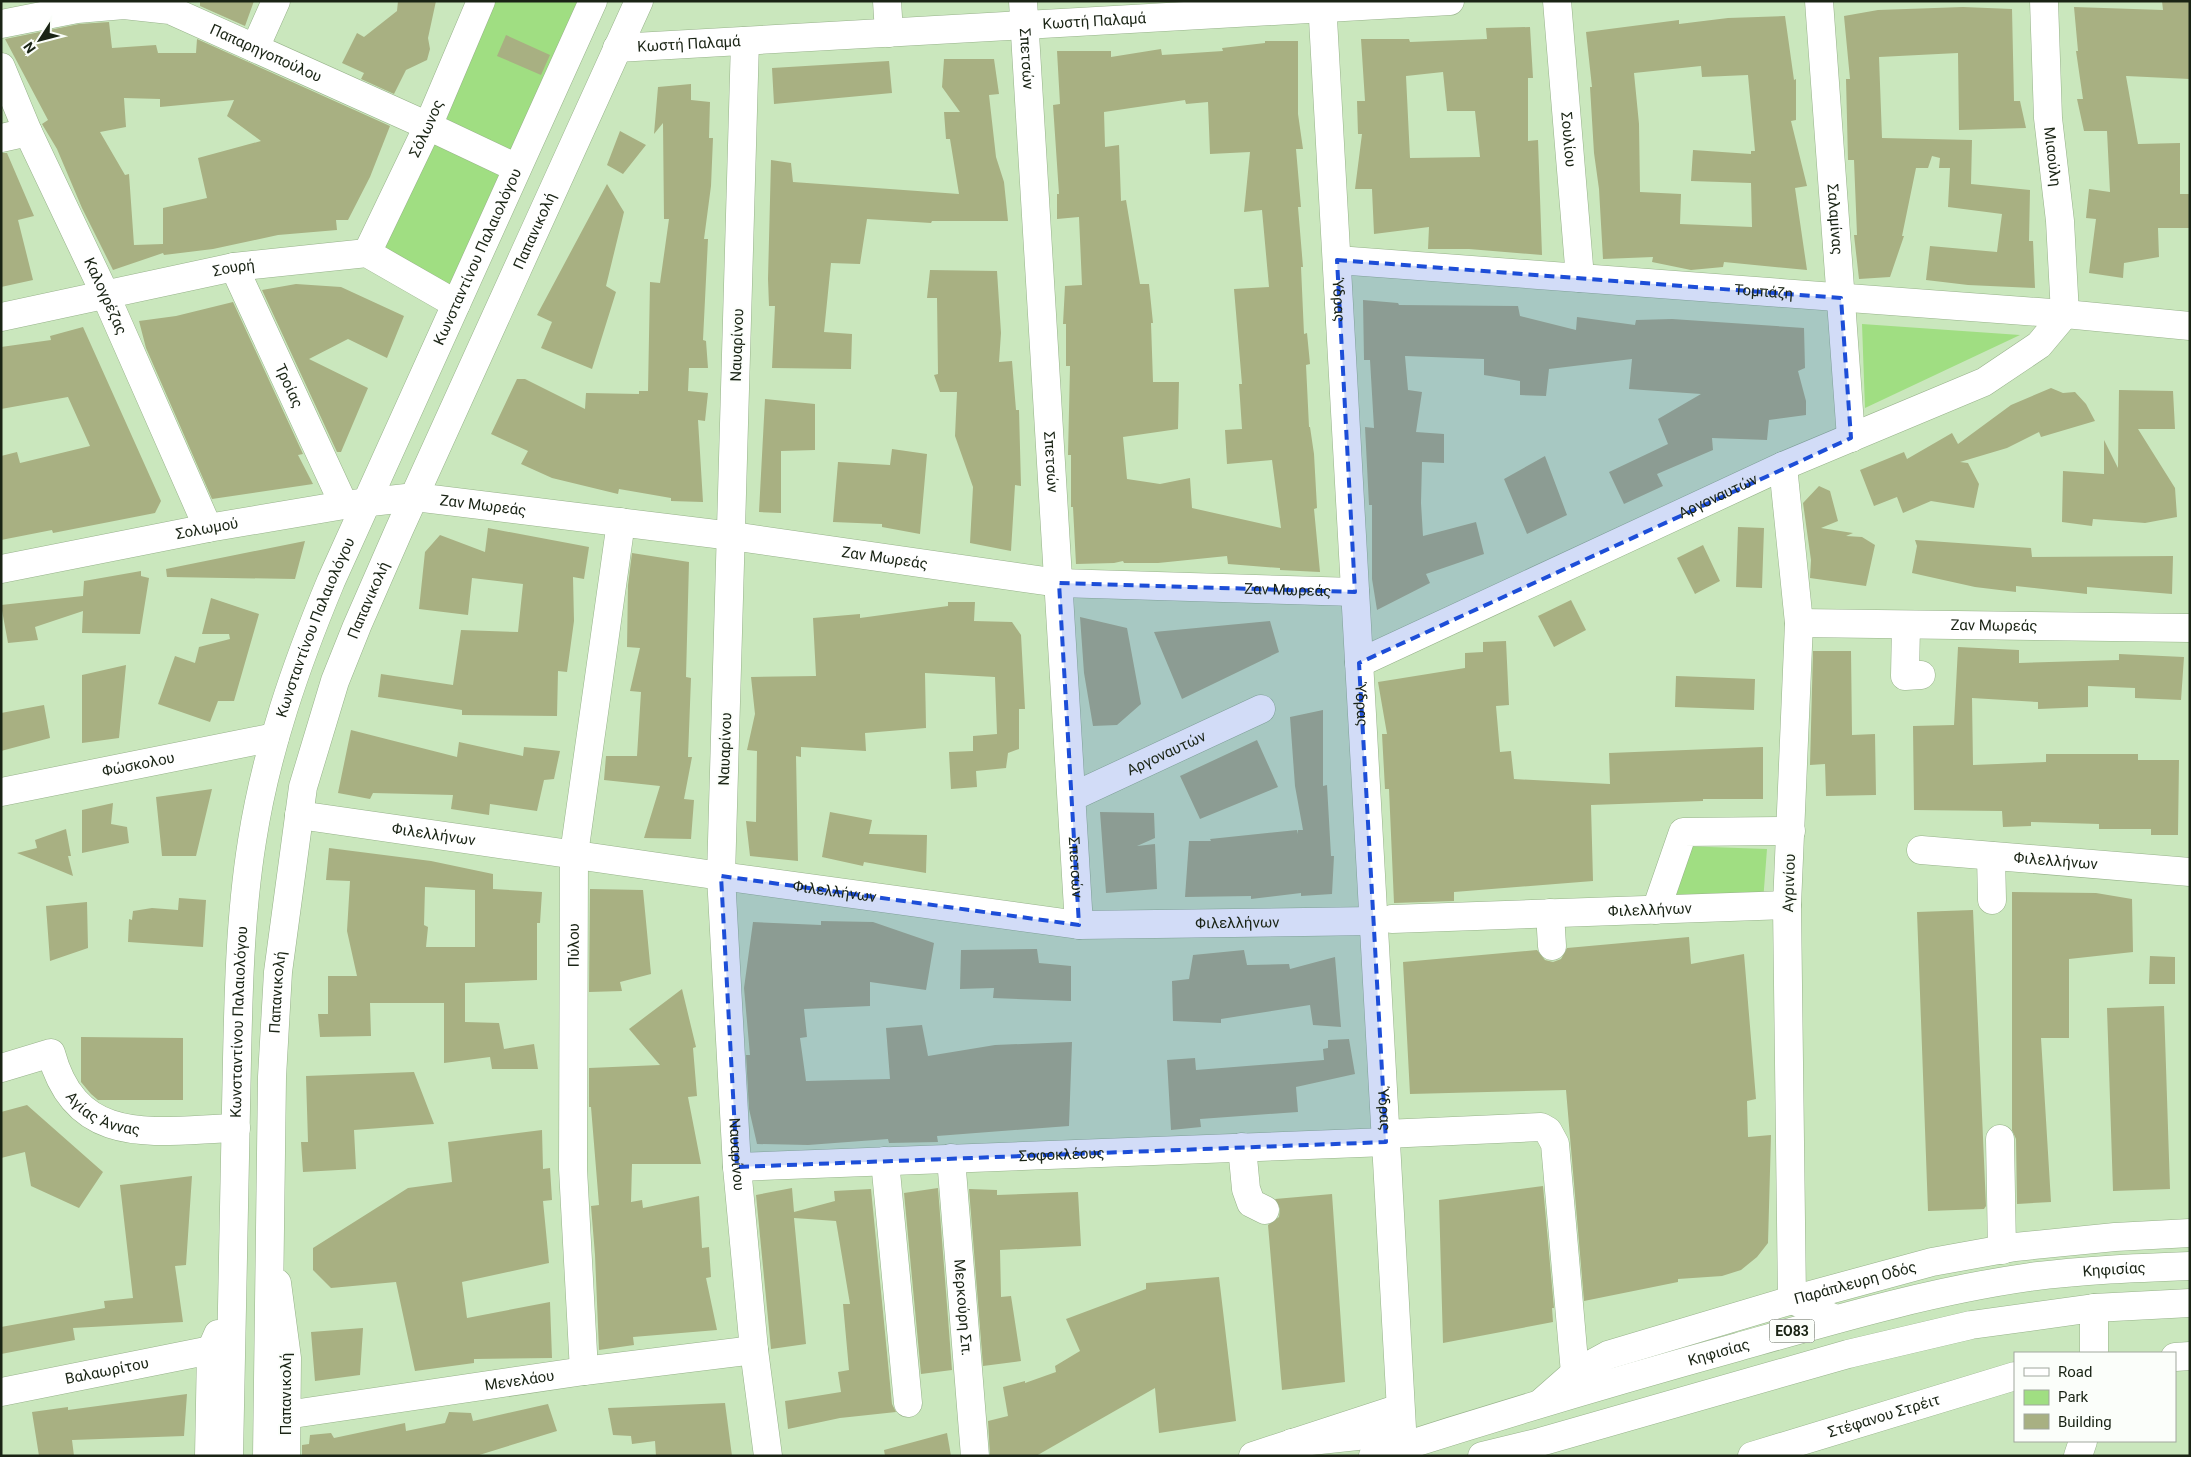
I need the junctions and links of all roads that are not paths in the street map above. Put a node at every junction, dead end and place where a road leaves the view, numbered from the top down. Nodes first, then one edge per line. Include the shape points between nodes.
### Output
1 (276, 1) edge
2 (481, 1) edge
3 (593, 1) edge
4 (639, 1) edge
5 (887, 1) edge
6 (1450, 1) edge
7 (1556, 1) edge
8 (1819, 1) edge
9 (2044, 1) edge
10 (1323, 4) edge
11 (1217, 8) edge
12 (1024, 13) edge
13 (1, 24) edge
14 (889, 33) junction
15 (746, 41) junction
16 (255, 48) junction
17 (617, 48) junction
18 (1, 67) edge
19 (428, 126) junction
20 (28, 132) junction
21 (1, 138) edge
22 (517, 168) junction
23 (367, 253) junction
24 (1337, 260) junction
25 (234, 267) junction
26 (1580, 278) junction
27 (105, 294) junction
28 (1841, 298) junction
29 (456, 304) junction
30 (2065, 314) junction
31 (1, 317) edge
32 (2190, 326) edge
33 (1851, 438) junction
34 (1783, 466) junction
35 (415, 498) junction
36 (355, 504) junction
37 (621, 522) junction
38 (208, 528) junction
39 (732, 536) junction
40 (1, 568) edge
41 (1059, 583) junction
42 (1355, 592) junction
43 (1799, 623) junction
44 (1906, 625) junction
45 (2190, 628) edge
46 (1359, 663) junction
47 (1921, 675) dead end
48 (1261, 709) dead end
49 (275, 737) junction
50 (1, 792) edge
51 (1072, 797) junction
52 (299, 815) junction
53 (1791, 831) junction
54 (1921, 850) dead end
55 (574, 854) junction
56 (1991, 856) junction
57 (2190, 872) edge
58 (721, 876) junction
59 (1992, 900) dead end
60 (1787, 905) junction
61 (1656, 910) junction
62 (1550, 913) junction
63 (1383, 920) junction
64 (1079, 925) junction
65 (1552, 946) dead end
66 (1, 1068) edge
67 (236, 1128) junction
68 (1386, 1138) junction
69 (2000, 1139) dead end
70 (1242, 1147) junction
71 (951, 1158) junction
72 (885, 1161) junction
73 (737, 1167) junction
74 (1265, 1210) dead end
75 (2190, 1233) edge
76 (271, 1244) junction
77 (2002, 1250) junction
78 (2190, 1266) edge
79 (1792, 1300) junction
80 (232, 1303) junction
81 (2190, 1304) edge
82 (2094, 1308) junction
83 (1836, 1319) junction
84 (211, 1350) junction
85 (754, 1350) junction
86 (2094, 1352) edge
87 (2190, 1356) edge
88 (2176, 1357) edge
89 (584, 1371) junction
90 (1575, 1373) junction
91 (2014, 1376) edge
92 (1, 1392) edge
93 (1542, 1402) junction
94 (908, 1403) dead end
95 (1400, 1408) junction
96 (286, 1414) junction
97 (2083, 1442) edge
98 (1292, 1443) junction
99 (1403, 1446) junction
100 (1787, 1451) edge
101 (209, 1456) edge
102 (229, 1456) edge
103 (267, 1456) edge
104 (286, 1456) edge
105 (768, 1456) edge
106 (975, 1456) edge
107 (1252, 1456) edge
108 (1373, 1456) edge
109 (1482, 1456) edge
110 (1752, 1456) edge
111 (2078, 1456) edge

1 - 16 street
2 - 19 street, Σόλωνος
3 - 22 street, Κωνσταντίνου Παλαιολόγου
4 - 17 street, Παπανικολή
5 - 14 street
6 - 10 street, Κωστή Παλαμά
7 - 26 street, Σουλίου
8 - 28 street, Σαλαμίνας
9 - 30 street, Μιαούλη via 2048,118 2060,221
10 - 11 street, Κωστή Παλαμά
10 - 24 street, Ύδρας
11 - 12 street, Κωστή Παλαμά
12 - 14 street, Κωστή Παλαμά
12 - 41 street, Σπετσών
13 - 16 street, Παπαρηγοπούλου via 86,8 124,5 170,10
14 - 15 street, Κωστή Παλαμά
15 - 17 street, Κωστή Παλαμά
15 - 39 street, Ναυαρίνου
16 - 19 street, Παπαρηγοπούλου
17 - 35 street, Παπανικολή
18 - 20 street, Καλογρέζας
19 - 22 street, Παπαρηγοπούλου
19 - 23 street, Σόλωνος
20 - 21 street
20 - 27 street, Καλογρέζας
22 - 29 street, Κωνσταντίνου Παλαιολόγου
23 - 25 street, Σουρή
23 - 29 street
24 - 26 street, Τομπάζη
24 - 42 street, Ύδρας
25 - 27 street, Σουρή
25 - 36 street, Τροίας
26 - 28 street, Τομπάζη
27 - 31 street, Σουρή
27 - 38 street, Καλογρέζας
28 - 30 street, Τομπάζη
28 - 33 street, Σαλαμίνας
29 - 36 street, Κωνσταντίνου Παλαιολόγου
30 - 32 street, Τομπάζη
30 - 33 street, Αργοναυτών via 2039,345 1984,382
33 - 34 street, Αργοναυτών
34 - 43 street, Αγρινίου
34 - 46 street, Αργοναυτών
35 - 36 street, Σολωμού
35 - 37 street, Ζαν Μωρεάς
35 - 52 street, Παπανικολή via 398,530 335,681 308,768
36 - 38 street, Σολωμού
36 - 49 street, Κωνσταντίνου Παλαιολόγου
37 - 39 street, Ζαν Μωρεάς
37 - 55 street, Πύλου
38 - 40 street, Σολωμού
39 - 41 street, Ζαν Μωρεάς
39 - 58 street, Ναυαρίνου
41 - 42 street, Ζαν Μωρεάς
41 - 51 street, Σπετσών
42 - 46 street, Ύδρας
43 - 44 street, Ζαν Μωρεάς
43 - 53 street, Αγρινίου
44 - 45 street, Ζαν Μωρεάς
44 - 47 street via 1905,676
46 - 63 street, Ύδρας
48 - 51 street, Αργοναυτών
49 - 50 street, Φώσκολου
49 - 67 street, Κωνσταντίνου Παλαιολόγου via 252,841 246,896
51 - 64 street, Σπετσών
52 - 55 street, Φιλελλήνων
52 - 76 street, Παπανικολή via 278,972 272,1077
53 - 60 street, Αγρινίου
53 - 61 street via 1683,832
54 - 56 street, Φιλελλήνων
55 - 58 street, Φιλελλήνων
55 - 89 street, Πύλου via 573,1169
56 - 57 street, Φιλελλήνων
56 - 59 street
58 - 64 street, Φιλελλήνων
58 - 73 street, Ναυαρίνου
60 - 61 street, Φιλελλήνων
60 - 79 street, Αγρινίου
61 - 62 street, Φιλελλήνων
62 - 63 street, Φιλελλήνων
62 - 65 street
63 - 64 street, Φιλελλήνων
63 - 68 street, Ύδρας
66 - 67 street, Αγίας Άννας via 51,1053 68,1094 87,1114 112,1126 139,1130
67 - 80 street, Κωνσταντίνου Παλαιολόγου
68 - 70 street, Σοφοκλέους
68 - 90 street, Σοφοκλέους via 1541,1127 1552,1136
68 - 95 street, Ύδρας
69 - 77 street
70 - 71 street, Σοφοκλέους
70 - 74 street via 1250,1204
71 - 72 street, Σοφοκλέους
71 - 106 street, Μερκούρη Σπ.
72 - 73 street, Σοφοκλέους
72 - 94 street
73 - 85 street, Ναυαρίνου
75 - 77 street, Παράπλευρη Οδός via 2115,1237
76 - 96 street, Παπανικολή via 287,1358
76 - 103 street, Παπανικολή
77 - 79 street, Παράπλευρη Οδός via 1932,1262
78 - 83 street, Κηφισίας / ΕΟ83 via 2029,1277 1964,1288
79 - 83 street
79 - 90 street, Παράπλευρη Οδός via 1608,1354
80 - 84 street, Κωνσταντίνου Παλαιολόγου
80 - 102 street, Κωνσταντίνου Παλαιολόγου
81 - 82 street, ΕΟ83
82 - 86 street
82 - 109 street, ΕΟ83 via 1971,1325 1848,1354
83 - 93 street, Κηφισίας / ΕΟ83
84 - 92 street, Βαλαωρίτου
84 - 101 street, Κωνσταντίνου Παλαιολόγου
85 - 89 street, Μενελάου
85 - 105 street, Ναυαρίνου
87 - 88 street
89 - 96 street, Μενελάου
90 - 93 street, Παράπλευρη Οδός
91 - 100 street, Στέφανου Στρέιτ
93 - 99 street, Κηφισίας / ΕΟ83
95 - 98 street
95 - 99 street, Ύδρας
96 - 104 street, Παπανικολή
97 - 111 street
98 - 99 street via 1376,1434
98 - 107 street
99 - 108 street, Κηφισίας / ΕΟ83
100 - 110 street, Στέφανου Στρέιτ

